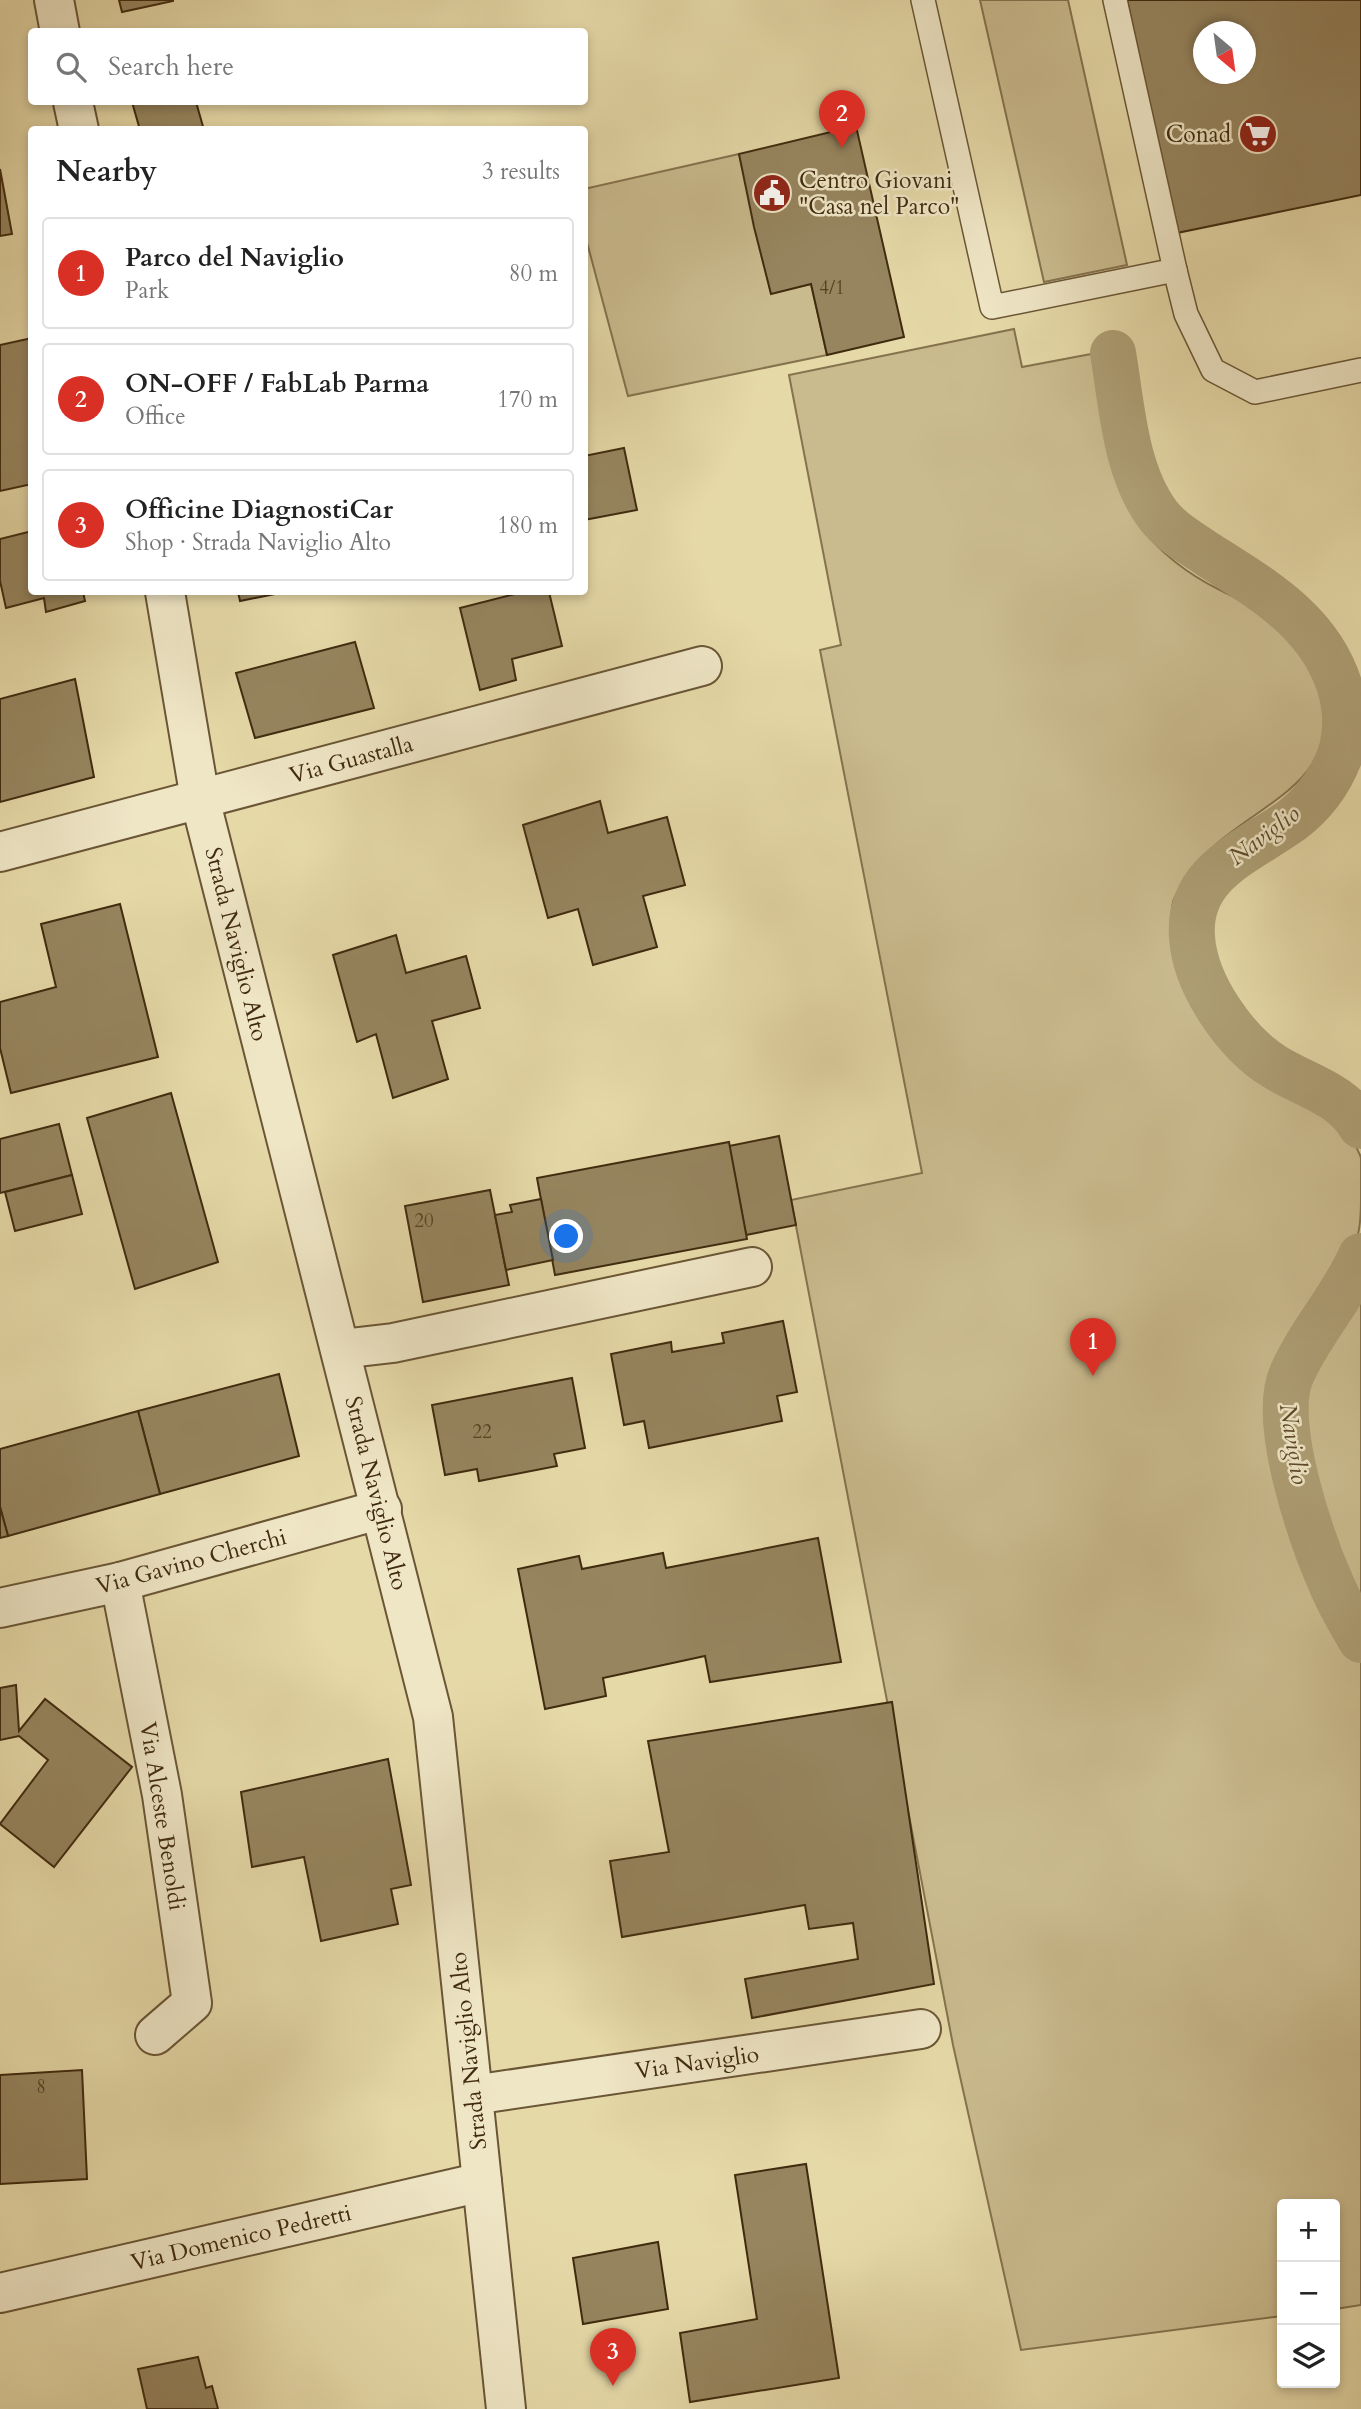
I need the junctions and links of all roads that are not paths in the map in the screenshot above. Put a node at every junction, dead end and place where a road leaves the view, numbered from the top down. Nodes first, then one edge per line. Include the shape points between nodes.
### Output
1 (54, 0) edge
2 (923, 0) edge
3 (1115, 0) edge
4 (59, 28) edge
5 (75, 105) edge
6 (78, 126) edge
7 (1175, 270) junction
8 (1361, 370) edge
9 (166, 595) edge
10 (702, 666) dead end
11 (200, 800) junction
12 (0, 852) edge
13 (752, 1267) dead end
14 (341, 1349) junction
15 (382, 1509) junction
16 (120, 1582) junction
17 (0, 1608) edge
18 (921, 2029) dead end
19 (155, 2035) dead end
20 (473, 2095) junction
21 (482, 2182) junction
22 (0, 2293) edge
23 (506, 2409) edge

1 - 4 street
2 - 7 lane via 992,307
3 - 7 lane
5 - 6 street
7 - 8 lane via 1185,314 1213,370 1255,392
9 - 11 street, Strada Naviglio Alto
10 - 11 street, Via Guastalla
11 - 12 street, Via Guastalla
11 - 14 street, Strada Naviglio Alto
13 - 14 street via 393,1343
14 - 15 street, Strada Naviglio Alto
15 - 16 street, Via Gavino Cherchi
15 - 20 street, Strada Naviglio Alto via 433,1717
16 - 17 street, Via Gavino Cherchi
16 - 19 street, Via Alceste Benoldi via 162,1795 192,2003
18 - 20 street, Via Naviglio
20 - 21 street, Strada Naviglio Alto
21 - 22 street, Via Domenico Pedretti
21 - 23 street, Strada Naviglio Alto

